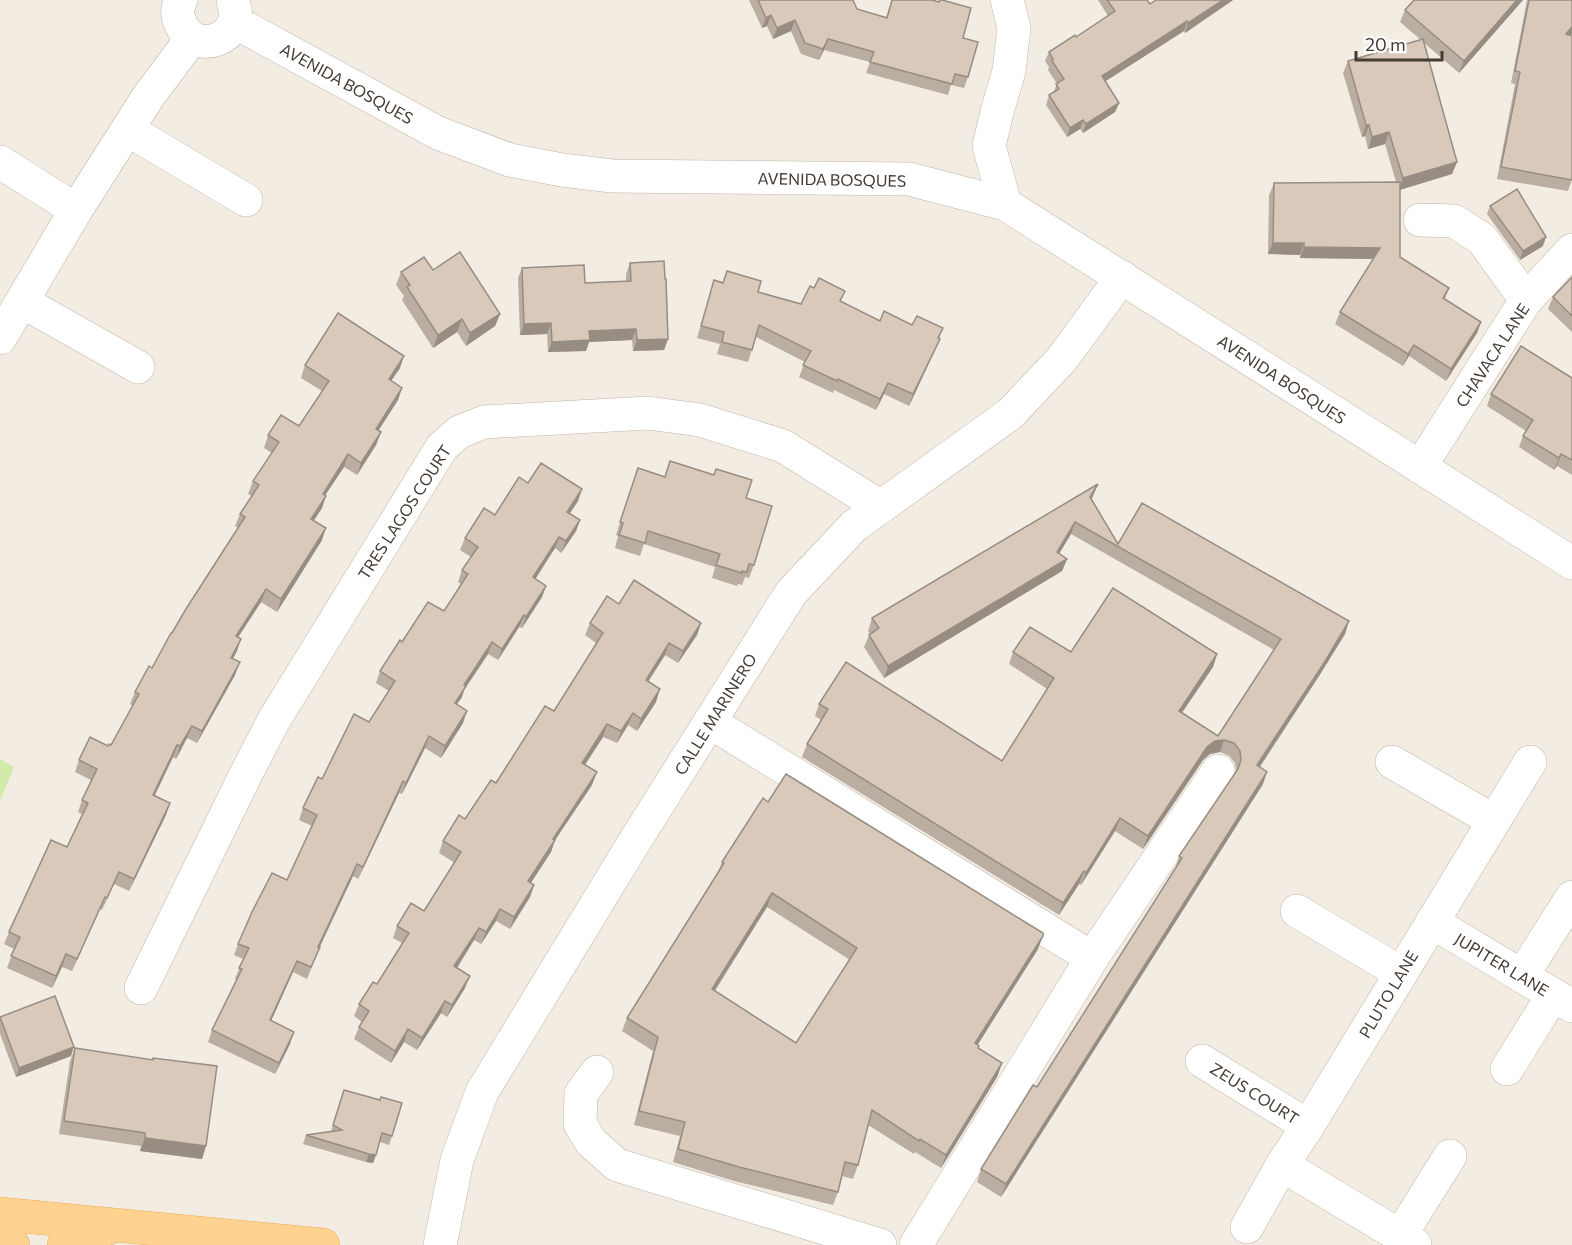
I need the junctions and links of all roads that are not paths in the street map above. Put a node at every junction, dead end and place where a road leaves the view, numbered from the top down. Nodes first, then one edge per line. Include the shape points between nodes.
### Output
1 (181, 0) edge
2 (1007, 0) edge
3 (234, 11) edge
4 (192, 38) junction
5 (128, 130) junction
6 (0, 162) edge
7 (246, 200) dead end
8 (1005, 204) junction
9 (76, 210) junction
10 (1420, 220) dead end
11 (1572, 250) edge
12 (1122, 277) junction
13 (1526, 300) junction
14 (22, 302) junction
15 (0, 338) edge
16 (138, 368) dead end
17 (1420, 467) junction
18 (881, 507) junction
19 (1572, 563) edge
20 (710, 722) junction
21 (1392, 762) dead end
22 (1530, 762) dead end
23 (1218, 771) dead end
24 (1494, 821) junction
25 (1572, 897) edge
26 (1297, 911) dead end
27 (1432, 922) junction
28 (1092, 958) junction
29 (1401, 973) junction
30 (1522, 976) junction
31 (141, 988) dead end
32 (1562, 1001) edge
33 (1202, 1061) dead end
34 (1507, 1069) dead end
35 (597, 1072) dead end
36 (1308, 1126) junction
37 (1450, 1156) dead end
38 (1282, 1165) junction
39 (0, 1214) edge
40 (115, 1225) junction
41 (1247, 1227) dead end
42 (1395, 1239) edge
43 (0, 1244) edge
44 (13, 1245) edge
45 (64, 1245) edge
46 (323, 1245) edge
47 (440, 1245) edge
48 (880, 1245) edge
49 (916, 1245) edge

1 - 4 street via 178,17 182,29
2 - 8 street via 1014,28 1009,71 990,146
3 - 4 street via 228,33 204,42
3 - 8 street, AVENIDA BOSQUES via 438,133 510,160 612,176 909,179
4 - 5 street
5 - 7 street
5 - 9 street
6 - 9 street
8 - 12 street, AVENIDA BOSQUES
9 - 14 street
10 - 13 street via 1454,221 1482,239
11 - 13 street, CHAVACA LANE
12 - 17 street, AVENIDA BOSQUES
12 - 18 street, CALLE MARINERO via 1062,359 1011,414
13 - 17 street, CHAVACA LANE
14 - 15 street
14 - 16 street
17 - 19 street, AVENIDA BOSQUES
18 - 20 street, CALLE MARINERO via 854,526 791,593
18 - 31 street, TRES LAGOS COURT via 783,446 700,420 648,413 484,422 459,432 442,447 274,720
20 - 28 street
20 - 47 street, CALLE MARINERO via 482,1092 457,1160
21 - 24 street
22 - 24 street, PLUTO LANE
23 - 28 street
24 - 27 street, PLUTO LANE
25 - 30 street
26 - 29 street
27 - 29 street, PLUTO LANE
27 - 30 street, JUPITER LANE
28 - 49 street
29 - 36 street, PLUTO LANE
30 - 32 street, JUPITER LANE
32 - 34 street
33 - 36 street, ZEUS COURT
35 - 48 street via 580,1094 580,1124 591,1142 617,1165
36 - 38 street, PLUTO LANE
37 - 42 street
38 - 41 street, PLUTO LANE
38 - 42 street
39 - 40 main road
40 - 45 main road
40 - 46 main road
43 - 44 main road

